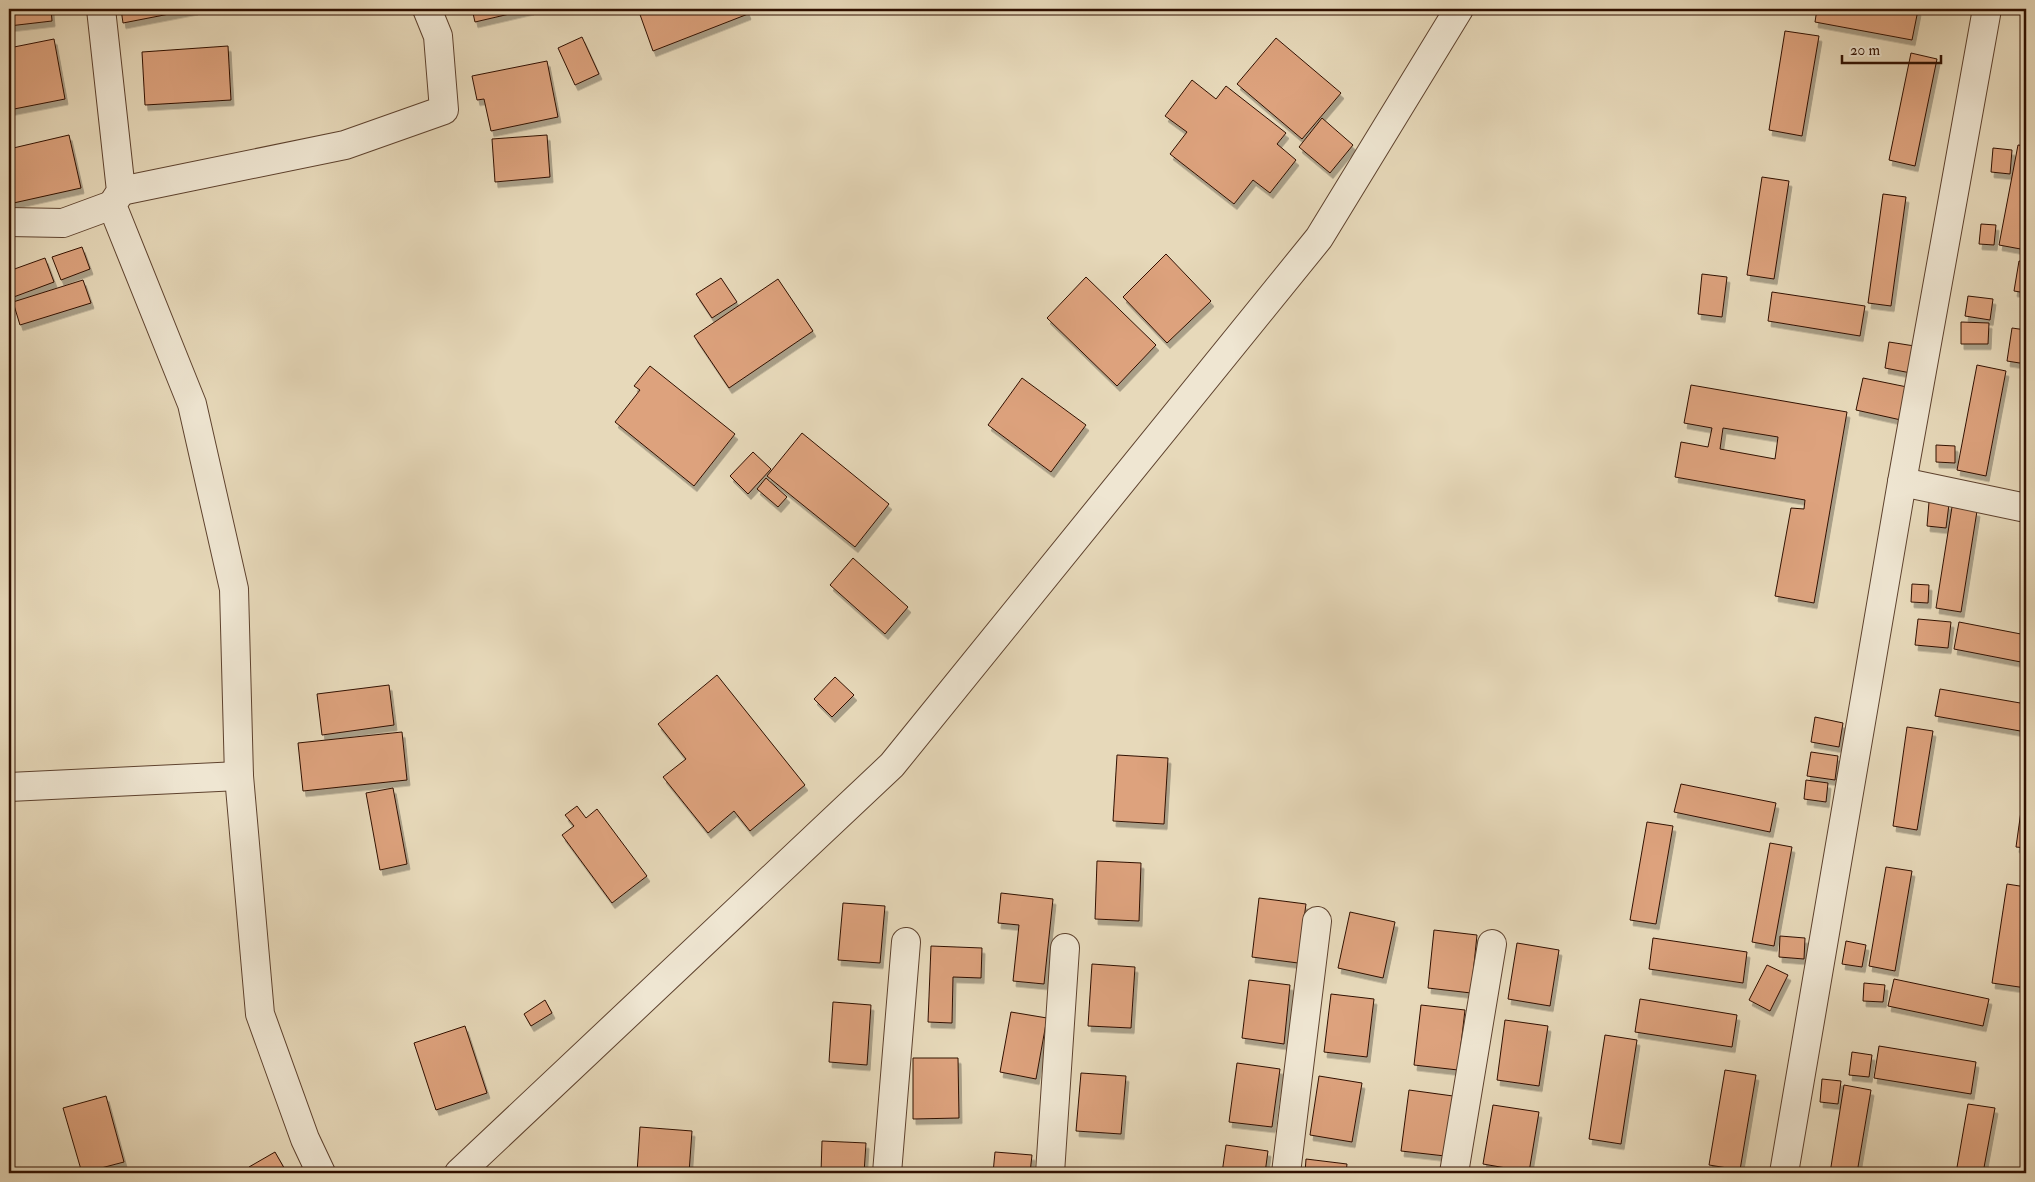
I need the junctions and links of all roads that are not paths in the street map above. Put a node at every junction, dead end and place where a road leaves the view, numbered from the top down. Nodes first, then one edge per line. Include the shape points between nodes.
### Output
1 (100, 9) edge
2 (427, 9) edge
3 (1459, 9) edge
4 (1987, 9) edge
5 (117, 198) junction
6 (9, 222) edge
7 (1902, 482) junction
8 (2026, 508) edge
9 (239, 776) junction
10 (9, 788) edge
11 (1317, 921) dead end
12 (906, 942) dead end
13 (1492, 944) dead end
14 (1065, 948) dead end
15 (321, 1173) edge
16 (459, 1173) edge
17 (886, 1173) edge
18 (1050, 1173) edge
19 (1286, 1173) edge
20 (1454, 1173) edge
21 (1784, 1173) edge

1 - 5 street
2 - 5 street via 438,36 444,110 344,145
3 - 16 street via 1319,238 892,764
4 - 7 street
5 - 6 street via 63,223
5 - 9 street via 192,404 234,589
7 - 8 street
7 - 21 street
9 - 10 street
9 - 15 street via 260,1014 305,1139
11 - 19 street
12 - 17 street
13 - 20 street
14 - 18 street

